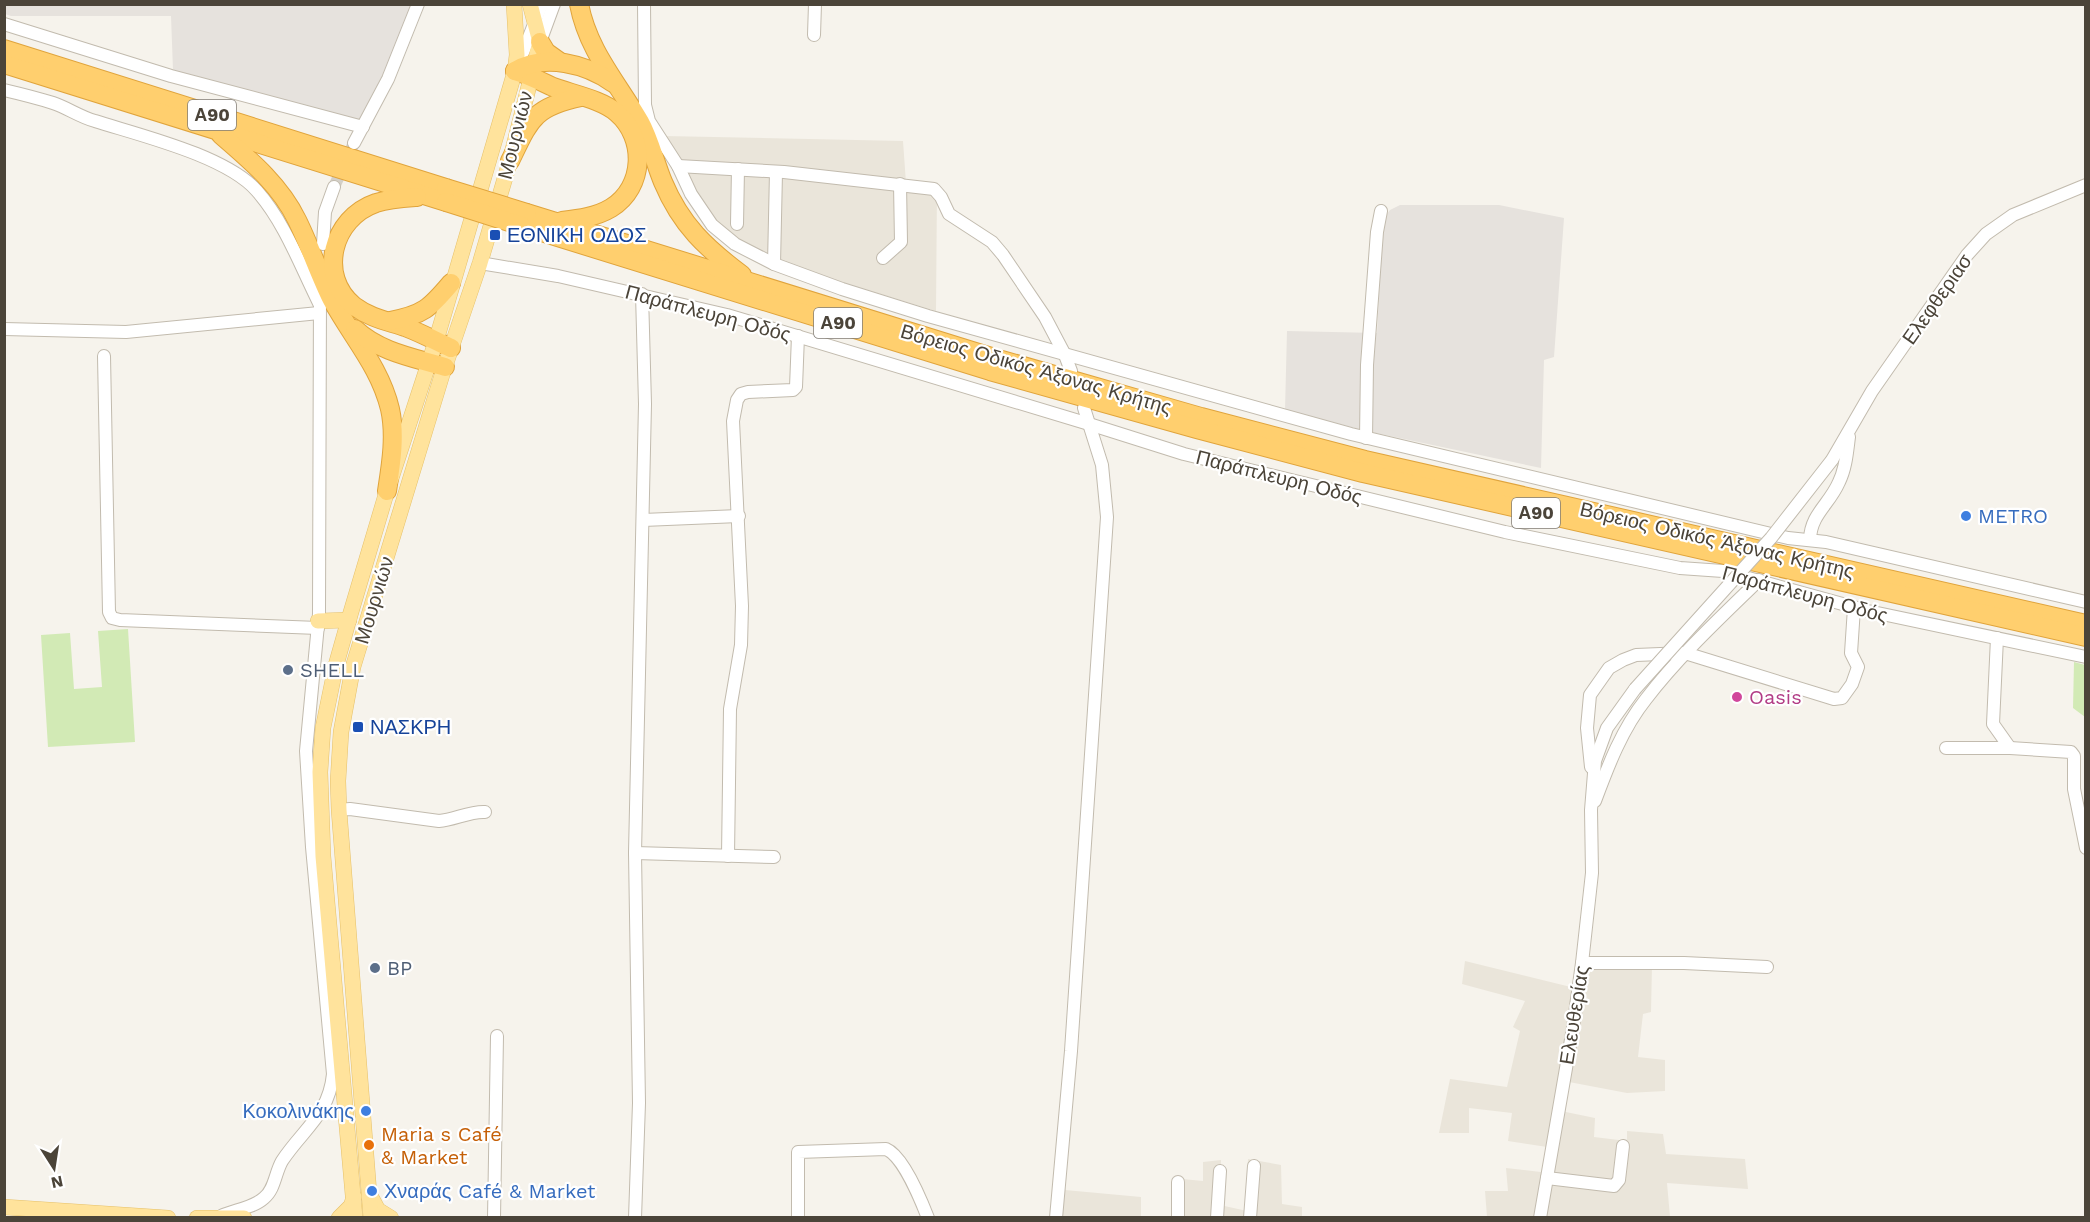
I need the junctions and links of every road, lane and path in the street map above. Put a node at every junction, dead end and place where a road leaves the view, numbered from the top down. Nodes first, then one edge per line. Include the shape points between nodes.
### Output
1 (418, 4) edge
2 (514, 4) edge
3 (530, 4) edge
4 (542, 4) edge
5 (554, 4) edge
6 (579, 4) edge
7 (644, 4) edge
8 (815, 4) edge
9 (4, 24) edge
10 (537, 35) junction
11 (814, 35) dead end
12 (4, 49) edge
13 (560, 62) junction
14 (4, 63) edge
15 (526, 70) junction
16 (617, 86) junction
17 (4, 90) edge
18 (581, 97) junction
19 (363, 127) junction
20 (215, 130) junction
21 (354, 143) tunnel mouth
22 (510, 161) junction
23 (678, 166) junction
24 (738, 169) junction
25 (776, 172) junction
26 (900, 184) junction
27 (2085, 185) edge
28 (334, 187) tunnel mouth
29 (446, 195) junction
30 (425, 196) junction
31 (1381, 211) dead end
32 (525, 219) junction
33 (557, 222) junction
34 (737, 224) dead end
35 (322, 244) dead end
36 (884, 258) dead end
37 (480, 263) junction
38 (774, 264) junction
39 (452, 283) junction
40 (753, 283) junction
41 (642, 294) junction
42 (319, 303) junction
43 (345, 320) junction
44 (385, 321) junction
45 (4, 329) edge
46 (798, 336) junction
47 (444, 344) junction
48 (1065, 355) junction
49 (104, 356) dead end
50 (437, 364) junction
51 (1071, 371) dead end
52 (1084, 408) dead end
53 (1089, 424) junction
54 (1850, 431) junction
55 (1366, 438) junction
56 (387, 491) junction
57 (739, 516) junction
58 (643, 520) junction
59 (1810, 539) junction
60 (1759, 580) junction
61 (2085, 602) edge
62 (1854, 608) junction
63 (349, 620) junction
64 (2085, 624) edge
65 (318, 625) junction
66 (2085, 637) edge
67 (1997, 638) junction
68 (1685, 653) junction
69 (2085, 657) edge
70 (1946, 748) dead end
71 (2010, 748) junction
72 (1593, 779) junction
73 (339, 810) junction
74 (485, 812) dead end
75 (1591, 812) junction
76 (2085, 848) edge
77 (635, 853) junction
78 (728, 856) junction
79 (774, 857) dead end
80 (1582, 963) junction
81 (1767, 967) dead end
82 (497, 1036) dead end
83 (1623, 1146) dead end
84 (1254, 1166) dead end
85 (1220, 1171) dead end
86 (1547, 1178) junction
87 (1178, 1182) dead end
88 (369, 1192) junction
89 (354, 1197) junction
90 (4, 1207) edge
91 (59, 1214) edge
92 (221, 1216) edge
93 (124, 1217) edge
94 (168, 1218) edge
95 (197, 1218) edge
96 (244, 1218) edge
97 (339, 1218) edge
98 (355, 1218) edge
99 (371, 1218) edge
100 (391, 1218) edge
101 (494, 1218) edge
102 (635, 1218) edge
103 (798, 1218) edge
104 (928, 1218) edge
105 (1056, 1218) edge
106 (1178, 1218) edge
107 (1217, 1218) edge
108 (1250, 1218) edge
109 (1540, 1218) edge

1 - 19 street via 388,79
2 - 15 main road via 517,55
3 - 10 main road
4 - 10 street, Μουρνιών
5 - 10 street, Μουρνιών
6 - 16 highway via 588,38
7 - 23 street via 647,113
8 - 11 street
9 - 19 street via 171,76
10 - 13 highway via 546,52
10 - 15 main road, Μουρνιών
12 - 29 highway, Βόρειος Οδικός Άξονας Κρήτης / Α90
13 - 15 highway
13 - 16 highway via 596,73
14 - 20 highway, Βόρειος Οδικός Άξονας Κρήτης / Α90
15 - 18 highway
15 - 22 main road, Μουρνιών
15 - 39 main road
16 - 40 highway via 642,126 676,210 711,251
17 - 42 street via 52,103 232,170 256,189 269,206
18 - 22 highway via 554,104 534,116
18 - 33 highway via 616,112 628,125 637,146 639,168 632,186 612,207
19 - 21 street
20 - 30 highway, Βόρειος Οδικός Άξονας Κρήτης / Α90
20 - 43 highway via 264,174 287,204
22 - 37 main road, Μουρνιών
23 - 24 street
23 - 38 street via 712,225 735,244
24 - 25 street
24 - 34 street
25 - 26 street
25 - 38 street
26 - 36 street via 901,242
26 - 48 street via 934,189 949,214 992,242 1045,317
27 - 54 street, Ελεφθεριασ via 2013,215 1986,234 1967,255 1872,391
28 - 35 street via 325,213
29 - 30 highway, Βόρειος Οδικός Άξονας Κρήτης / Α90
29 - 32 highway, Βόρειος Οδικός Άξονας Κρήτης / Α90, bridge
30 - 44 highway via 376,203 351,217 336,238 333,267 340,291 356,307
31 - 55 street via 1367,365
32 - 33 highway, Βόρειος Οδικός Άξονας Κρήτης / Α90
32 - 66 highway, Βόρειος Οδικός Άξονας Κρήτης / Α90 via 990,371 1330,464
33 - 40 highway, Βόρειος Οδικός Άξονας Κρήτης / Α90
37 - 41 street, Παράπλευρη Οδός
37 - 47 main road, Μουρνιών
38 - 48 street via 928,316
39 - 44 highway via 424,311
39 - 47 main road
40 - 64 highway, Βόρειος Οδικός Άξονας Κρήτης / Α90 via 1006,362 1365,460
41 - 46 street, Παράπλευρη Οδός
41 - 58 street
42 - 45 street via 126,332
42 - 65 street
43 - 50 highway via 360,334 389,350
43 - 56 highway via 380,379 391,411 393,442
44 - 47 highway
46 - 53 street, Παράπλευρη Οδός
46 - 57 street via 796,387 748,392 737,400 733,422
47 - 50 main road
48 - 51 street
48 - 55 street
49 - 65 street via 112,618
50 - 56 main road
50 - 73 main road, Μουρνιών via 353,668 341,732
52 - 53 street
53 - 60 street, Παράπλευρη Οδός via 1185,454 1505,532
53 - 105 street via 1102,465 1107,517
54 - 59 street via 1840,480 1813,521
54 - 72 street, Ελεφθεριασ, bridge via 1771,538 1635,689 1607,728
55 - 59 street via 1788,538
56 - 63 main road
57 - 58 street
57 - 78 street via 742,626 730,709
58 - 77 street
59 - 61 street
60 - 62 street, Παράπλευρη Οδός
60 - 68 street
62 - 67 street, Παράπλευρη Οδός
62 - 68 street via 1851,653 1858,667 1842,698 1834,699
63 - 65 main road
63 - 89 main road via 323,728 321,790 324,867
65 - 92 street via 306,751 332,1086 323,1109 282,1161 266,1197
67 - 69 street, Παράπλευρη Οδός
67 - 71 street via 1993,724
68 - 72 street via 1649,653 1623,660 1609,668 1595,685 1587,706
68 - 75 street via 1645,700 1623,735
70 - 71 street
71 - 76 street via 2071,752 2074,756 2074,789
72 - 75 street, Ελευθερίας
73 - 74 street via 439,821
73 - 88 main road, Μουρνιών
75 - 80 street, Ελευθερίας via 1592,873
77 - 78 street
77 - 102 street via 639,1103
78 - 79 street
80 - 81 street
80 - 86 street, Ελευθερίας
82 - 101 street
83 - 86 street via 1619,1180 1614,1186
84 - 108 street
85 - 107 street
86 - 109 street, Ελευθερίας
87 - 106 street
88 - 99 main road, Μουρνιών
88 - 100 main road via 378,1210
89 - 97 main road
89 - 98 main road
90 - 91 main road
91 - 93 main road
92 - 95 main road
92 - 96 main road
93 - 94 main road
103 - 104 street via 798,1152 886,1149 895,1155 914,1184

